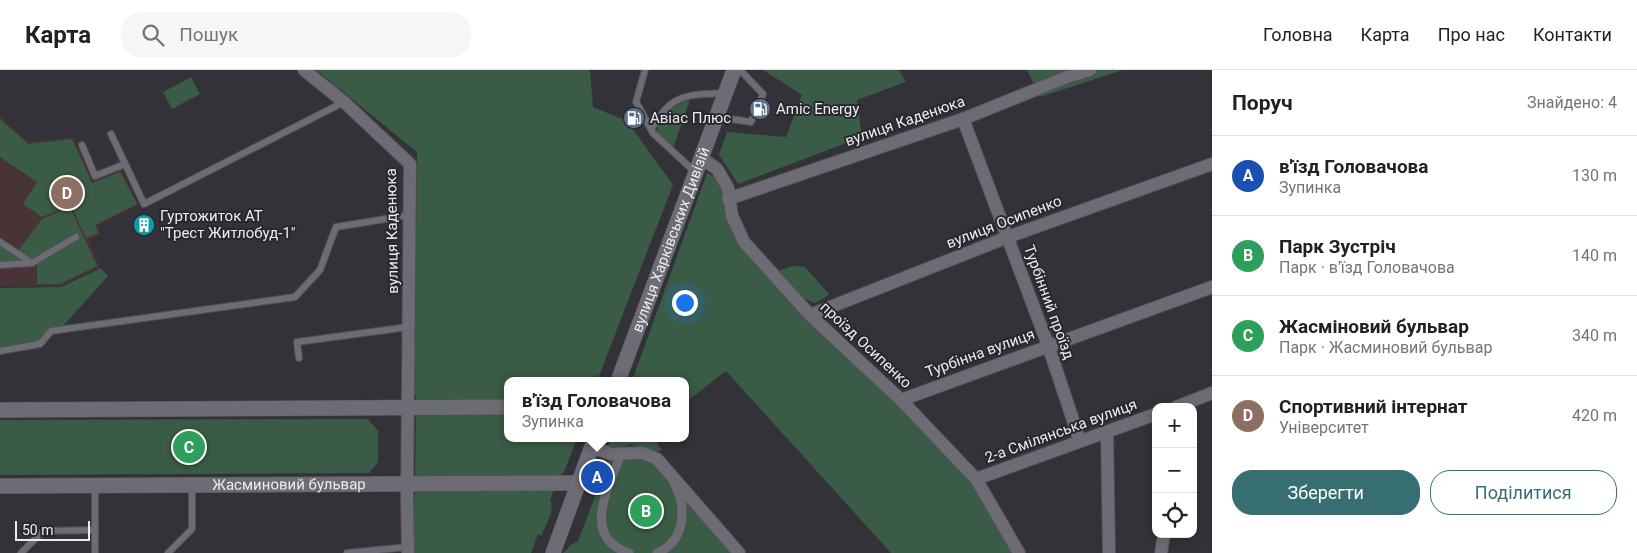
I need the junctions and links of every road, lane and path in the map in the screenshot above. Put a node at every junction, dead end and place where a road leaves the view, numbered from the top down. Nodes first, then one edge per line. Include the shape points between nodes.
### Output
1 (304, 70) edge
2 (645, 70) edge
3 (734, 70) edge
4 (740, 70) edge
5 (1090, 70) edge
6 (725, 93) junction
7 (344, 102) junction
8 (716, 117) junction
9 (963, 119) junction
10 (651, 129) junction
11 (111, 134) dead end
12 (82, 145) dead end
13 (701, 158) junction
14 (125, 164) junction
15 (1212, 164) edge
16 (695, 173) junction
17 (728, 199) junction
18 (410, 215) junction
19 (76, 237) dead end
20 (1008, 237) junction
21 (0, 242) edge
22 (32, 263) junction
23 (0, 265) edge
24 (1212, 287) edge
25 (810, 315) junction
26 (410, 327) junction
27 (1048, 345) junction
28 (0, 351) edge
29 (300, 358) dead end
30 (619, 377) edge
31 (1212, 393) edge
32 (901, 400) junction
33 (1191, 403) edge
34 (504, 407) edge
35 (408, 408) junction
36 (0, 410) edge
37 (1152, 416) edge
38 (1108, 432) junction
39 (1080, 441) junction
40 (594, 442) edge
41 (620, 454) junction
42 (667, 470) junction
43 (976, 479) junction
44 (578, 483) junction
45 (408, 484) junction
46 (0, 486) edge
47 (95, 486) junction
48 (192, 486) junction
49 (95, 530) junction
50 (1163, 538) edge
51 (408, 550) edge
52 (22, 553) edge
53 (95, 553) edge
54 (168, 553) edge
55 (347, 553) edge
56 (552, 553) edge
57 (629, 553) edge
58 (657, 553) edge
59 (738, 553) edge
60 (1019, 553) edge
61 (1108, 553) edge
62 (1161, 553) edge

1 - 7 street, вулиця Каденюка
2 - 10 lane via 636,102
3 - 6 street, вулиця Харківських Дивізій
4 - 8 lane via 763,94 751,122
5 - 9 street, вулиця Каденюка
6 - 8 street, вулиця Харківських Дивізій
6 - 10 lane via 677,100
7 - 14 lane via 144,204
7 - 18 street, вулиця Каденюка via 410,164
8 - 13 street, вулиця Харківських Дивізій
9 - 17 street, вулиця Каденюка
9 - 20 street, Турбінний проїзд
10 - 16 lane
11 - 14 lane
12 - 14 lane via 95,176
13 - 16 street, вулиця Харківських Дивізій
13 - 17 street, проїзд Осипенко via 717,169 728,188
15 - 20 street, вулиця Осипенко
16 - 30 street, вулиця Харківських Дивізій
17 - 25 street, проїзд Осипенко via 744,242
18 - 26 street, вулиця Каденюка
18 - 28 lane via 336,227 320,270 295,297 51,331 40,344
19 - 22 lane
20 - 25 street, вулиця Осипенко
20 - 27 street, Турбінний проїзд
21 - 22 lane
22 - 23 lane
24 - 27 street, Турбінна вулиця
25 - 32 street, проїзд Осипенко
26 - 29 lane via 297,342
26 - 35 street, вулиця Каденюка
27 - 32 street, Турбінна вулиця
27 - 39 street, Турбінний проїзд
31 - 33 street
32 - 43 street, проїзд Осипенко
34 - 35 street
35 - 36 street
35 - 45 street, вулиця Каденюка
37 - 38 street, 2-а Смілянська вулиця
38 - 39 street, 2-а Смілянська вулиця
38 - 61 street
39 - 43 street, 2-а Смілянська вулиця
40 - 41 street via 611,454
40 - 44 street
41 - 42 street via 643,453 658,459
41 - 57 street via 603,501 600,521 610,543
42 - 58 street via 679,491 682,526 669,547
42 - 59 street
43 - 60 street, проїзд Осипенко
44 - 45 street, Жасминовий бульвар
44 - 56 street
45 - 48 street, Жасминовий бульвар
45 - 51 street, вулиця Каденюка
46 - 47 street, Жасминовий бульвар
47 - 48 street, Жасминовий бульвар
47 - 49 lane
48 - 54 lane via 192,529
49 - 52 lane via 43,530
49 - 53 lane
50 - 62 street
51 - 55 lane

